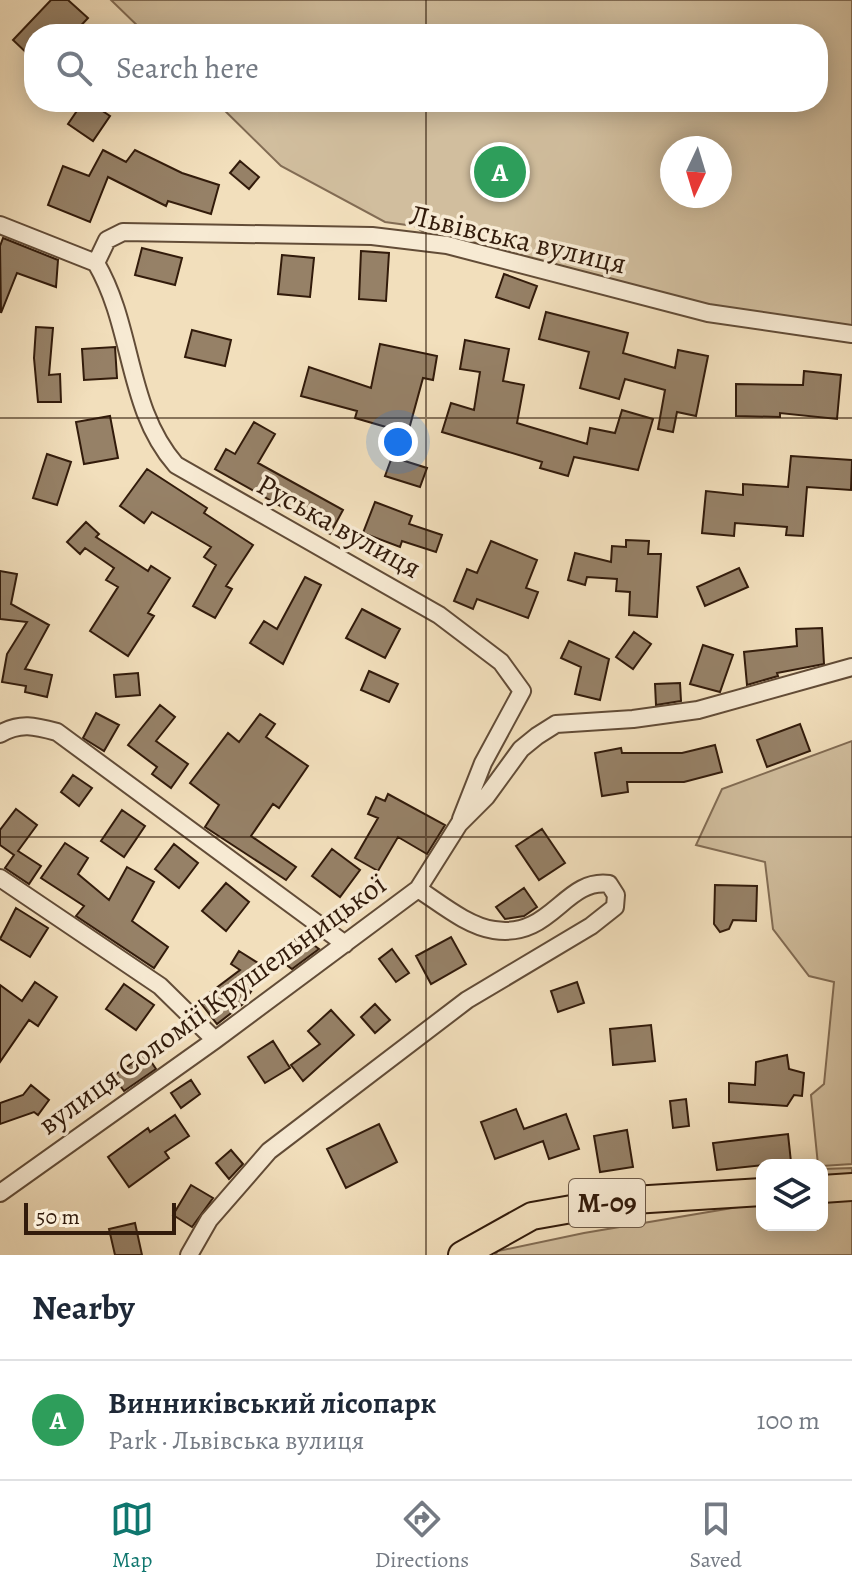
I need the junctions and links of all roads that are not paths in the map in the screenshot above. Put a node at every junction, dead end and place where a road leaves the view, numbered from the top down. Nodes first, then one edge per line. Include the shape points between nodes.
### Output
1 (0, 225) edge
2 (96, 263) junction
3 (852, 334) edge
4 (852, 667) edge
5 (0, 734) edge
6 (459, 824) junction
7 (0, 878) edge
8 (418, 889) junction
9 (345, 944) junction
10 (215, 1040) junction
11 (852, 1187) edge
12 (828, 1189) edge
13 (756, 1192) edge
14 (0, 1193) edge
15 (189, 1255) edge
16 (462, 1255) edge

1 - 2 street
2 - 3 street, Львівська вулиця via 107,240 123,232 372,236 447,245 708,313
2 - 6 street, Руська вулиця via 118,305 145,416 176,465 439,615 513,674 522,691 483,763
4 - 6 street, вулиця Соломії Крушельницької via 698,710 556,724 521,749
5 - 9 street via 13,726 33,725 57,732
6 - 8 street, вулиця Соломії Крушельницької
7 - 10 street via 160,986
8 - 9 street, вулиця Соломії Крушельницької
8 - 15 street, вулиця Соломії Крушельницької via 479,926 510,931 542,922 584,885 609,884 616,895 615,907 467,1000 269,1151 209,1220
9 - 10 street, вулиця Соломії Крушельницької
10 - 14 street, вулиця Соломії Крушельницької
11 - 12 main road
13 - 16 main road, М-09 via 617,1201 532,1216

